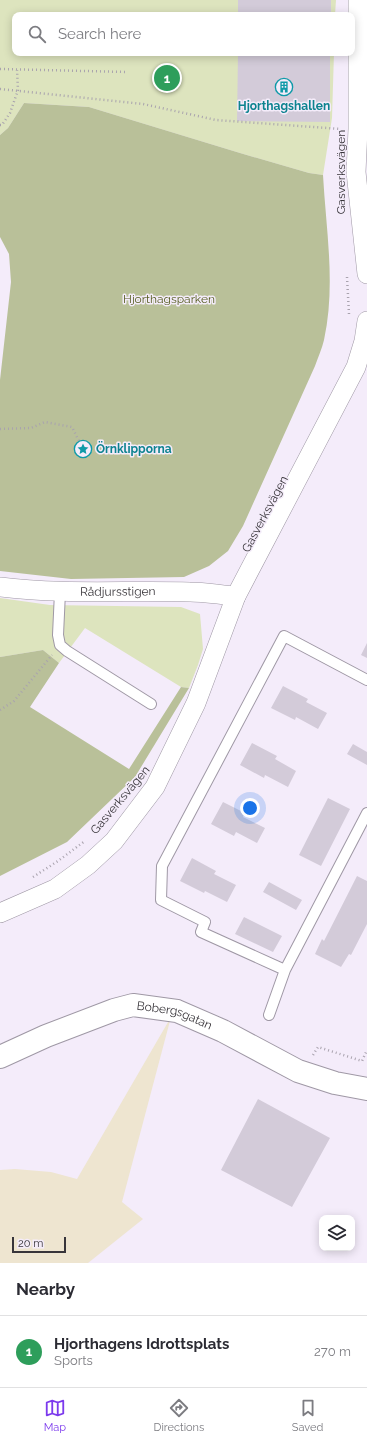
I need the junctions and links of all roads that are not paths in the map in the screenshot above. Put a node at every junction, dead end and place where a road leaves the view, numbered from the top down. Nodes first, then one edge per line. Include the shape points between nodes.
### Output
1 (358, 0) edge
2 (367, 274) edge
3 (367, 321) edge
4 (0, 587) edge
5 (60, 592) junction
6 (236, 596) junction
7 (367, 680) edge
8 (151, 704) dead end
9 (367, 813) edge
10 (0, 913) edge
11 (284, 970) junction
12 (269, 1015) dead end
13 (0, 1057) edge
14 (367, 1089) edge

1 - 2 street, Gasverksvägen via 356,172
3 - 6 street, Gasverksvägen via 356,367
4 - 5 street, Rådjursstigen
5 - 6 street, Rådjursstigen via 192,592
5 - 8 lane via 60,645
6 - 10 street, Gasverksvägen via 196,703 155,787 114,841 88,865 55,888
7 - 11 lane via 284,636 162,866 161,900 205,922 201,932
9 - 11 lane
11 - 12 lane
13 - 14 street, Bobergsgatan via 46,1036 133,1005 177,1011 223,1031 298,1071 334,1083

